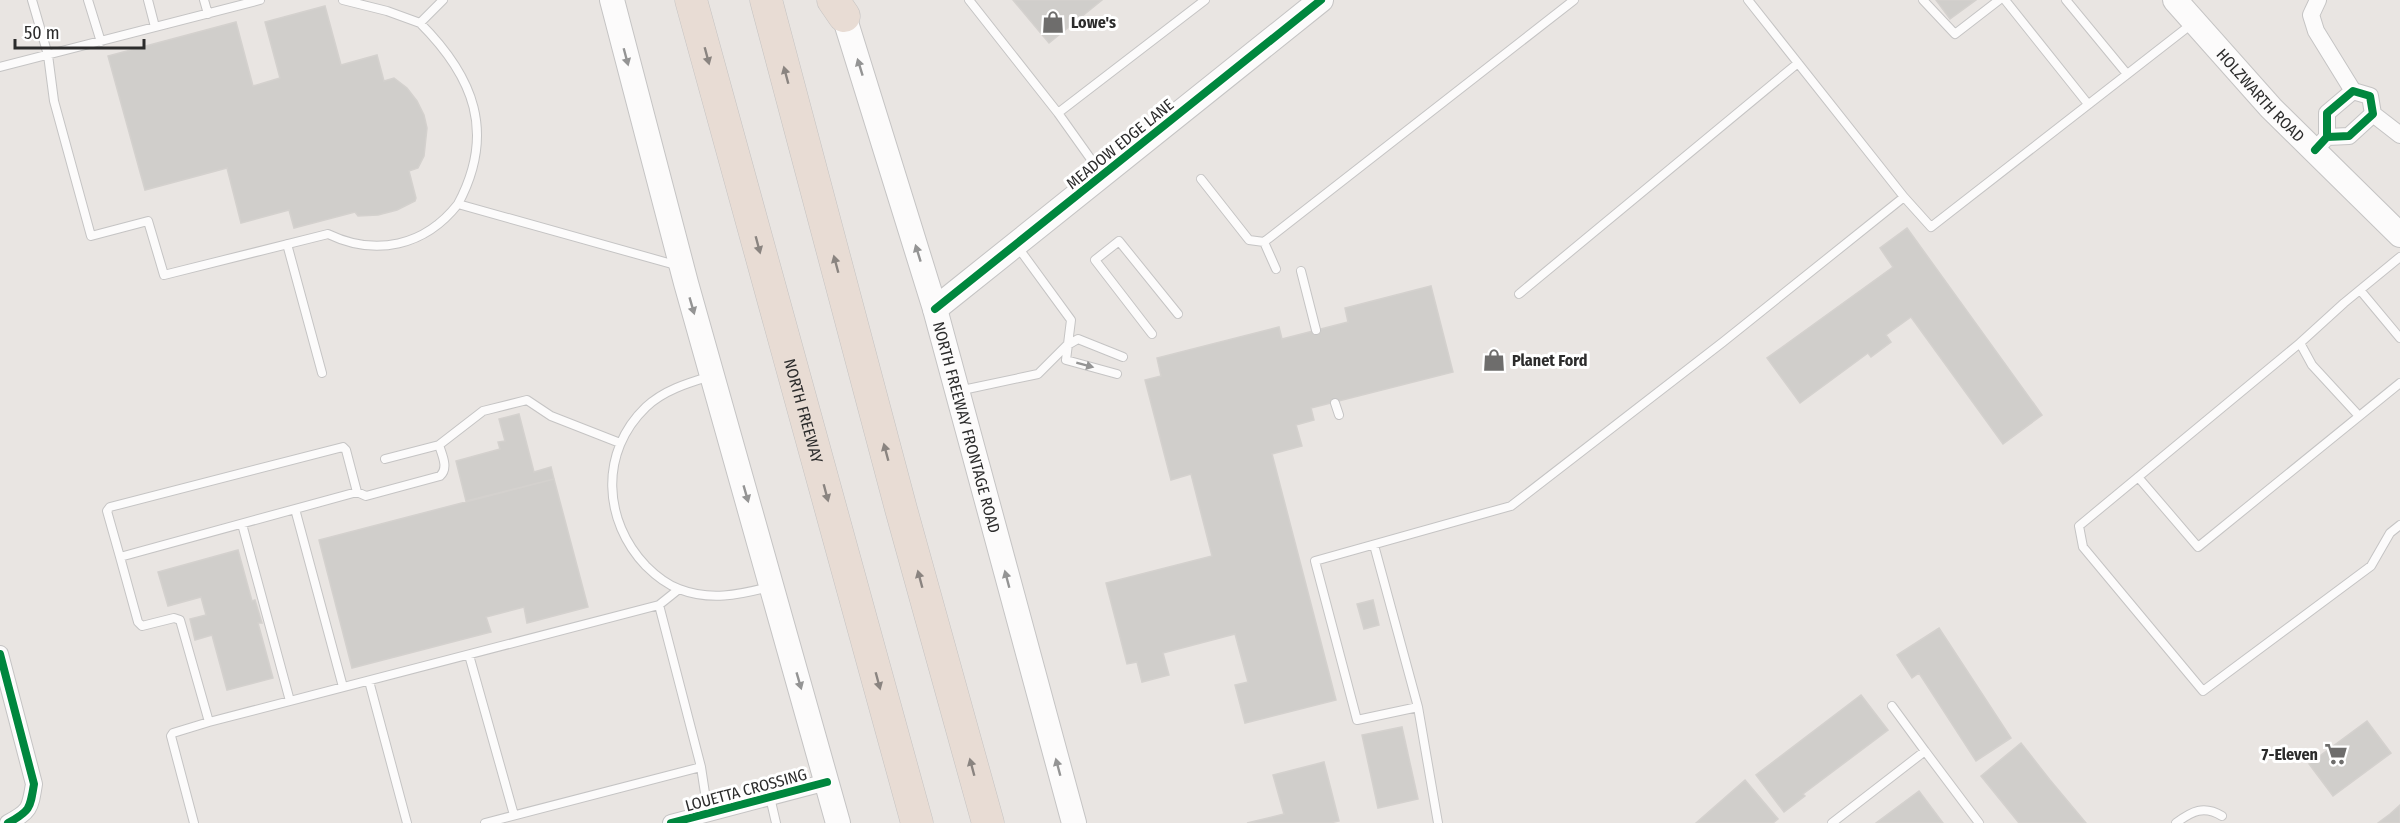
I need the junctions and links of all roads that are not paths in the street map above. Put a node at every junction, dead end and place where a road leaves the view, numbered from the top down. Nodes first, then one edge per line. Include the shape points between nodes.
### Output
1 (32, 0) edge
2 (88, 0) edge
3 (148, 0) edge
4 (204, 0) edge
5 (260, 0) edge
6 (342, 0) edge
7 (443, 0) edge
8 (612, 0) edge
9 (691, 0) edge
10 (766, 0) edge
11 (969, 0) edge
12 (1205, 0) edge
13 (1321, 0) edge
14 (1574, 0) edge
15 (1748, 0) edge
16 (1923, 0) edge
17 (1999, 0) edge
18 (2006, 0) edge
19 (2066, 0) edge
20 (2175, 0) edge
21 (2318, 0) edge
22 (839, 5) edge
23 (208, 14) junction
24 (420, 23) junction
25 (2193, 23) junction
26 (155, 27) junction
27 (101, 42) junction
28 (48, 55) junction
29 (1798, 63) junction
30 (0, 67) edge
31 (2127, 74) junction
32 (2353, 91) junction
33 (2088, 105) junction
34 (1058, 114) junction
35 (2373, 114) junction
36 (2400, 135) edge
37 (2321, 144) junction
38 (1102, 175) junction
39 (1201, 179) dead end
40 (2355, 189) junction
41 (1904, 196) junction
42 (458, 204) junction
43 (2400, 216) edge
44 (2400, 235) edge
45 (1264, 242) junction
46 (287, 244) junction
47 (1016, 245) junction
48 (2400, 257) edge
49 (682, 267) junction
50 (1276, 269) dead end
51 (1301, 271) dead end
52 (2360, 290) junction
53 (1519, 294) dead end
54 (935, 309) junction
55 (1178, 314) dead end
56 (1316, 330) dead end
57 (1152, 334) dead end
58 (2400, 338) edge
59 (2300, 343) junction
60 (1066, 346) junction
61 (1123, 357) dead end
62 (322, 373) dead end
63 (1117, 374) dead end
64 (712, 376) junction
65 (2400, 383) edge
66 (957, 391) junction
67 (1335, 403) dead end
68 (1339, 415) dead end
69 (2359, 416) junction
70 (620, 443) junction
71 (439, 446) junction
72 (385, 459) dead end
73 (2139, 477) junction
74 (357, 492) junction
75 (295, 509) junction
76 (242, 524) junction
77 (2400, 525) edge
78 (1374, 544) junction
79 (120, 557) junction
80 (772, 586) junction
81 (679, 589) junction
82 (659, 605) junction
83 (0, 654) edge
84 (469, 655) junction
85 (369, 681) junction
86 (344, 687) junction
87 (290, 701) junction
88 (1418, 706) junction
89 (1892, 706) dead end
90 (209, 722) junction
91 (1925, 751) junction
92 (701, 767) junction
93 (827, 782) junction
94 (770, 797) junction
95 (708, 813) junction
96 (514, 815) junction
97 (2222, 816) dead end
98 (8, 823) edge
99 (194, 823) edge
100 (407, 823) edge
101 (485, 823) edge
102 (671, 823) edge
103 (776, 823) edge
104 (838, 823) edge
105 (917, 823) edge
106 (988, 823) edge
107 (1074, 823) edge
108 (1438, 823) edge
109 (1832, 823) edge
110 (1979, 823) edge
111 (2176, 823) edge

1 - 28 lane
2 - 27 lane
3 - 26 lane
4 - 23 lane
5 - 23 lane
6 - 24 lane
7 - 24 lane
8 -> 49 main road
9 -> 105 highway, NORTH FREEWAY
106 -> 10 highway
11 - 34 lane
12 - 34 lane
13 - 38 main road, MEADOW EDGE LANE
14 - 45 lane
15 - 29 lane
16 - 17 lane via 1955,34
18 - 33 lane
19 - 31 lane
20 - 25 main road, HOLZWARTH ROAD
21 - 32 street via 2311,15 2316,31
54 -> 22 main road, NORTH FREEWAY FRONTAGE ROAD
23 - 26 lane
24 - 42 lane via 441,44 466,82 475,108 477,155 469,185
25 - 31 lane
25 - 37 main road, HOLZWARTH ROAD via 2271,108
26 - 27 lane
27 - 28 lane
28 - 30 lane
28 - 46 lane via 54,101 92,236 148,221 164,275
29 - 41 lane
29 - 53 lane
31 - 33 lane
32 - 35 street via 2370,96
32 - 37 street via 2327,113
33 - 41 lane via 1931,227
34 - 38 lane
35 - 36 street
35 - 37 street via 2349,136
37 - 40 main road, HOLZWARTH ROAD
38 - 47 main road, MEADOW EDGE LANE
39 - 45 lane via 1249,240
40 - 43 main road
40 - 44 main road, HOLZWARTH ROAD
41 - 78 lane via 1512,506
42 - 46 lane via 445,221 394,245 370,247 328,234
42 - 49 lane
45 - 50 lane
46 - 62 lane
47 - 54 main road, MEADOW EDGE LANE
47 - 60 lane via 1071,320
48 - 52 lane
49 -> 64 main road
51 - 56 lane
52 - 58 lane
52 - 59 lane
54 - 66 main road, NORTH FREEWAY FRONTAGE ROAD
55 - 57 lane via 1119,241 1095,260
59 - 69 lane via 2312,365
59 - 73 lane
60 - 61 lane via 1078,339
60 -> 63 lane via 1066,360
60 - 66 lane via 1038,374
64 - 70 lane via 662,394 645,407
64 -> 80 main road
65 - 69 lane
107 -> 66 main road, NORTH FREEWAY FRONTAGE ROAD
67 - 68 lane
69 - 73 lane via 2198,547
70 - 71 lane via 551,416 527,400 483,411
70 - 81 lane via 611,491 625,539 656,575
71 - 72 lane
71 - 74 lane via 445,467 440,476 366,496
73 - 77 lane via 2079,526 2083,547 2203,691 2371,566 2390,533
74 - 75 lane
74 - 79 lane via 343,447 110,507 107,511
75 - 76 lane
75 - 86 lane
76 - 79 lane
76 - 87 lane
78 - 88 lane
78 - 88 lane via 1315,561 1357,720
79 - 90 lane via 138,622 142,626 180,620
80 - 81 lane via 732,596
80 -> 93 main road
81 - 82 lane
82 - 84 lane
82 - 92 lane
83 - 98 street via 34,784 26,813
84 - 85 lane
84 - 96 lane
85 - 86 lane
85 - 100 lane
86 - 87 lane
87 - 90 lane
88 - 108 lane
89 - 91 lane
90 - 99 lane via 171,736
91 - 109 lane
91 - 110 lane
92 - 95 lane
92 - 96 lane
93 - 94 street, LOUETTA CROSSING
93 - 104 main road
94 - 95 street, LOUETTA CROSSING
94 - 103 lane
95 - 102 street, LOUETTA CROSSING
96 - 101 lane
97 - 111 lane via 2199,809

